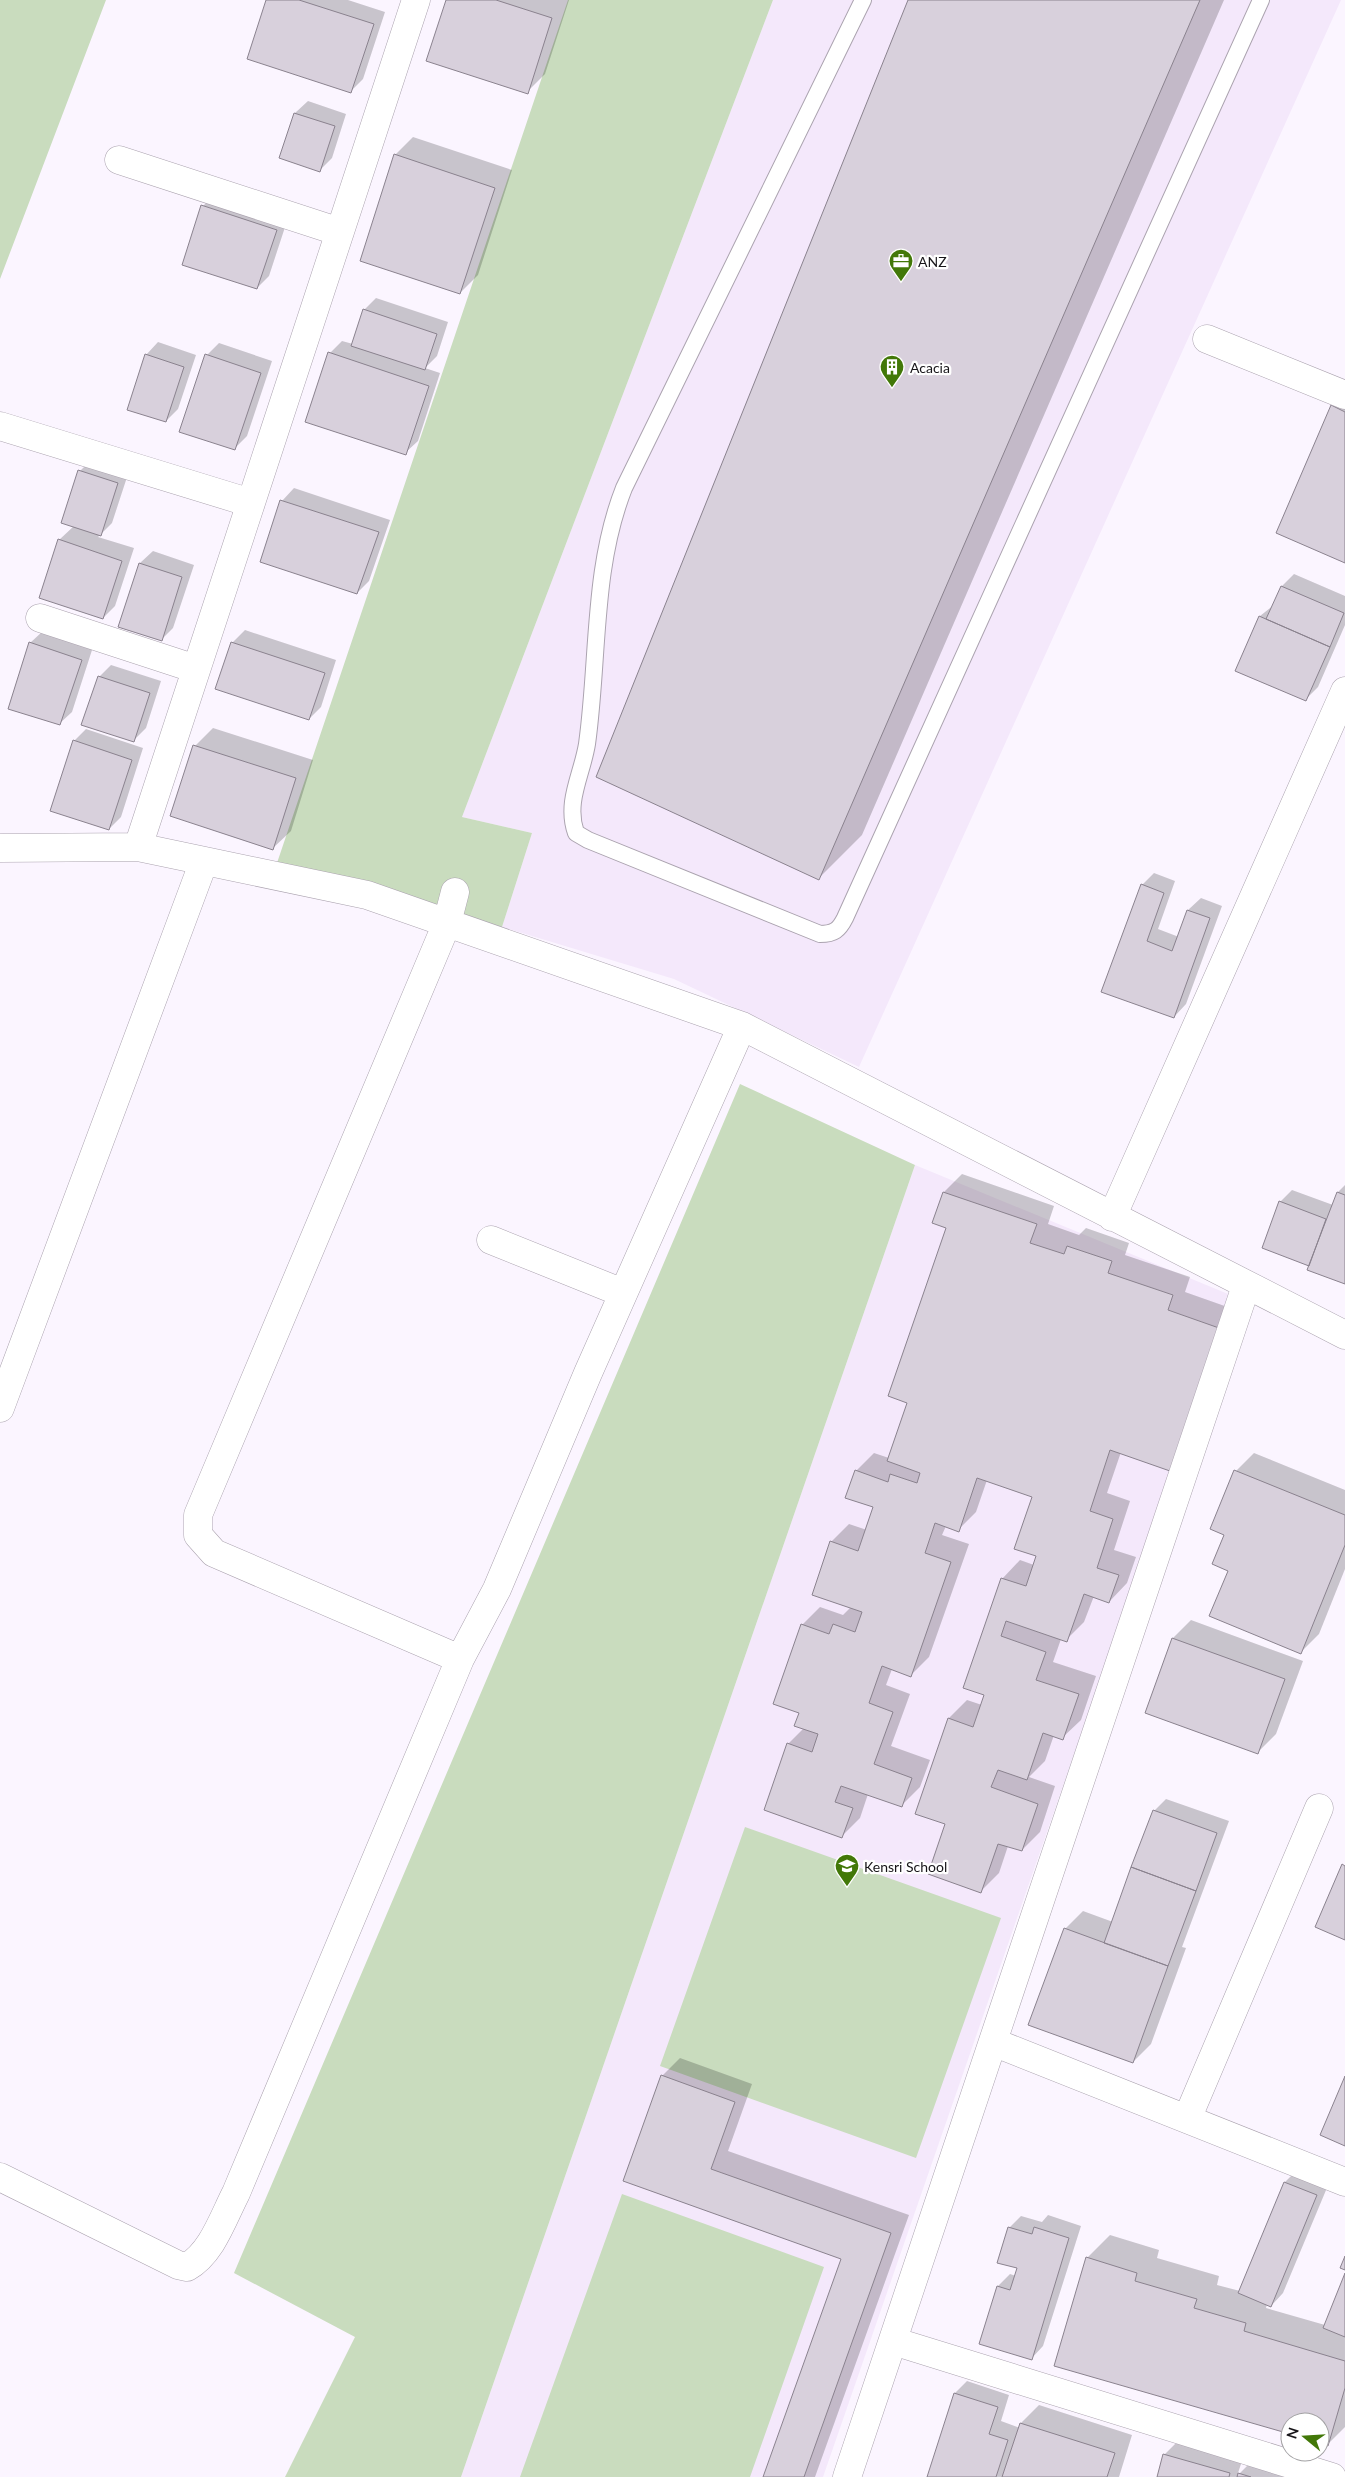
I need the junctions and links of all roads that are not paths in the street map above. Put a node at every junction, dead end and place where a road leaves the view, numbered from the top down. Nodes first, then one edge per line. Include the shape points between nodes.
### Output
1 (416, 0) edge
2 (863, 0) edge
3 (1261, 0) edge
4 (119, 160) dead end
5 (340, 232) junction
6 (1207, 339) dead end
7 (1345, 395) edge
8 (0, 426) edge
9 (251, 503) junction
10 (40, 618) dead end
11 (196, 669) junction
12 (1345, 691) edge
13 (138, 847) junction
14 (0, 848) edge
15 (204, 861) junction
16 (455, 892) dead end
17 (447, 923) junction
18 (742, 1026) junction
19 (1112, 1217) junction
20 (491, 1240) dead end
21 (1246, 1286) junction
22 (623, 1293) junction
23 (1345, 1335) edge
24 (0, 1408) edge
25 (460, 1659) junction
26 (1319, 1808) dead end
27 (993, 2042) junction
28 (1187, 2119) junction
29 (0, 2177) edge
30 (1345, 2182) edge
31 (892, 2341) junction
32 (847, 2477) edge
33 (1332, 2477) edge

1 - 5 street
2 - 3 lane via 612,519 603,562 586,746 571,819 576,833 588,840 820,934 831,934 840,929
4 - 5 street
5 - 9 street
6 - 7 street
8 - 9 street
9 - 11 street
10 - 11 street
11 - 13 street
12 - 19 street
13 - 14 street
13 - 15 street
15 - 17 street via 367,895
15 - 24 street
16 - 17 street
17 - 18 street
17 - 25 street via 198,1515 198,1535 214,1553
18 - 19 street
18 - 22 street
19 - 21 street
20 - 22 street
21 - 23 street
21 - 27 street
22 - 25 street via 497,1589
25 - 29 street via 236,2193 198,2261 187,2267 178,2265
26 - 28 street
27 - 28 street
27 - 31 street
28 - 30 street
31 - 32 street
31 - 33 street

